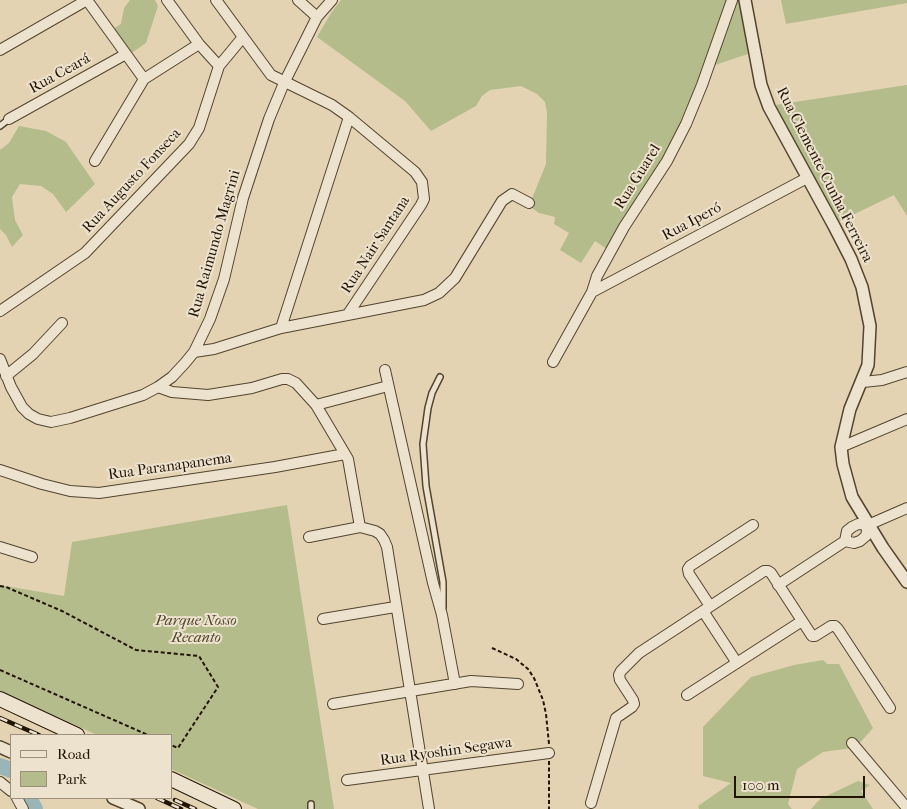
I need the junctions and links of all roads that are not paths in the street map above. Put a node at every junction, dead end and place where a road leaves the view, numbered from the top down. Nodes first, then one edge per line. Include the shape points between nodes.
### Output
1 (87, 0) edge
2 (167, 0) edge
3 (298, 0) edge
4 (332, 0) edge
5 (732, 0) edge
6 (745, 0) edge
7 (221, 2) edge
8 (317, 17) junction
9 (244, 37) junction
10 (199, 44) junction
11 (0, 50) edge
12 (126, 54) junction
13 (219, 66) junction
14 (144, 80) junction
15 (284, 83) junction
16 (349, 117) junction
17 (9, 120) joint
18 (0, 126) edge
19 (95, 161) dead end
20 (807, 178) junction
21 (529, 203) dead end
22 (592, 292) junction
23 (0, 311) edge
24 (348, 314) junction
25 (62, 323) dead end
26 (282, 328) junction
27 (194, 352) junction
28 (0, 359) edge
29 (553, 362) dead end
30 (385, 370) dead end
31 (907, 372) edge
32 (6, 376) junction
33 (440, 377) dead end
34 (863, 382) junction
35 (388, 386) junction
36 (158, 387) junction
37 (316, 405) junction
38 (907, 419) edge
39 (841, 447) junction
40 (345, 454) junction
41 (0, 470) edge
42 (907, 508) edge
43 (753, 525) dead end
44 (868, 525) junction
45 (360, 527) junction
46 (309, 536) dead end
47 (845, 541) junction
48 (0, 547) edge
49 (32, 557) dead end
50 (907, 582) edge
51 (778, 585) junction
52 (395, 607) junction
53 (707, 609) junction
54 (442, 615) junction
55 (323, 620) dead end
56 (802, 621) junction
57 (737, 663) junction
58 (455, 684) junction
59 (518, 684) dead end
60 (410, 691) junction
61 (687, 695) dead end
62 (0, 699) edge
63 (333, 704) dead end
64 (890, 708) dead end
65 (75, 734) edge
66 (852, 743) dead end
67 (549, 753) road end
68 (423, 771) junction
69 (172, 779) edge
70 (347, 780) dead end
71 (0, 782) edge
72 (10, 790) edge
73 (115, 799) edge
74 (591, 804) dead end
75 (907, 808) edge
76 (139, 809) edge
77 (234, 809) edge
78 (429, 809) edge

1 - 11 street
1 - 12 street
2 - 10 street
3 - 8 street
4 - 8 street, Rua Raimundo Magrini
5 - 22 street, Rua Guarel via 686,124 667,161 624,227 597,276
6 - 20 street, Rua Clemente Cunha Ferreira via 761,85 769,107
7 - 9 street, Rua Nair Santana
8 - 15 street, Rua Raimundo Magrini
9 - 13 street, Rua Augusto Fonseca
9 - 15 street, Rua Nair Santana via 271,75
10 - 13 street
10 - 14 street
12 - 14 street
12 - 17 street, Rua Ceará
13 - 23 street, Rua Augusto Fonseca via 199,128 189,144 85,253
14 - 19 street
15 - 16 street, Rua Nair Santana
15 - 27 street, Rua Raimundo Magrini via 257,151 224,279 203,337
16 - 24 street, Rua Nair Santana via 415,172 422,182 424,199
16 - 26 street
17 - 18 lane
20 - 22 street, Rua Iperó
20 - 34 street, Rua Clemente Cunha Ferreira via 839,234 862,287 869,317 870,342
21 - 24 street via 512,194 502,201 455,278 439,293 414,303
22 - 29 street, Rua Guarel
24 - 26 street
25 - 32 street via 33,354
26 - 27 street
27 - 36 street, Rua Raimundo Magrini
28 - 32 street, Rua Raimundo Magrini
30 - 35 street
31 - 34 street
32 - 36 street, Rua Raimundo Magrini via 29,414 51,422 122,402
33 - 54 lane via 428,408 423,444 426,486 443,582
34 - 39 street, Rua Clemente Cunha Ferreira via 850,409
35 - 37 street
35 - 54 street
36 - 37 street via 172,392 208,395 288,379 296,383
37 - 40 street
38 - 39 street
39 - 44 street, Rua Clemente Cunha Ferreira via 852,498
40 - 41 street, Rua Paranapanema via 99,493 70,491
40 - 45 street
42 - 44 street
43 - 53 street via 688,569
44 - 47 street via 852,527 847,531
44 - 47 street via 866,536 860,541
44 - 50 street, Rua Clemente Cunha Ferreira
45 - 46 street
45 - 52 street via 375,531 384,540
47 - 51 street
48 - 49 street
51 - 53 street via 771,573 764,571
51 - 56 street
52 - 55 street
52 - 60 street
53 - 57 street
53 - 74 street via 639,653 621,671 620,680 634,704 616,718
54 - 58 street
56 - 57 street
56 - 64 street via 812,636 835,626
57 - 61 street
58 - 59 street
58 - 60 street
60 - 63 street
60 - 68 street
62 - 65 main road
66 - 75 street
67 - 68 street, Rua Ryoshin Segawa
68 - 70 street, Rua Ryoshin Segawa
68 - 78 street
69 - 77 main road
71 - 72 street
73 - 76 street

